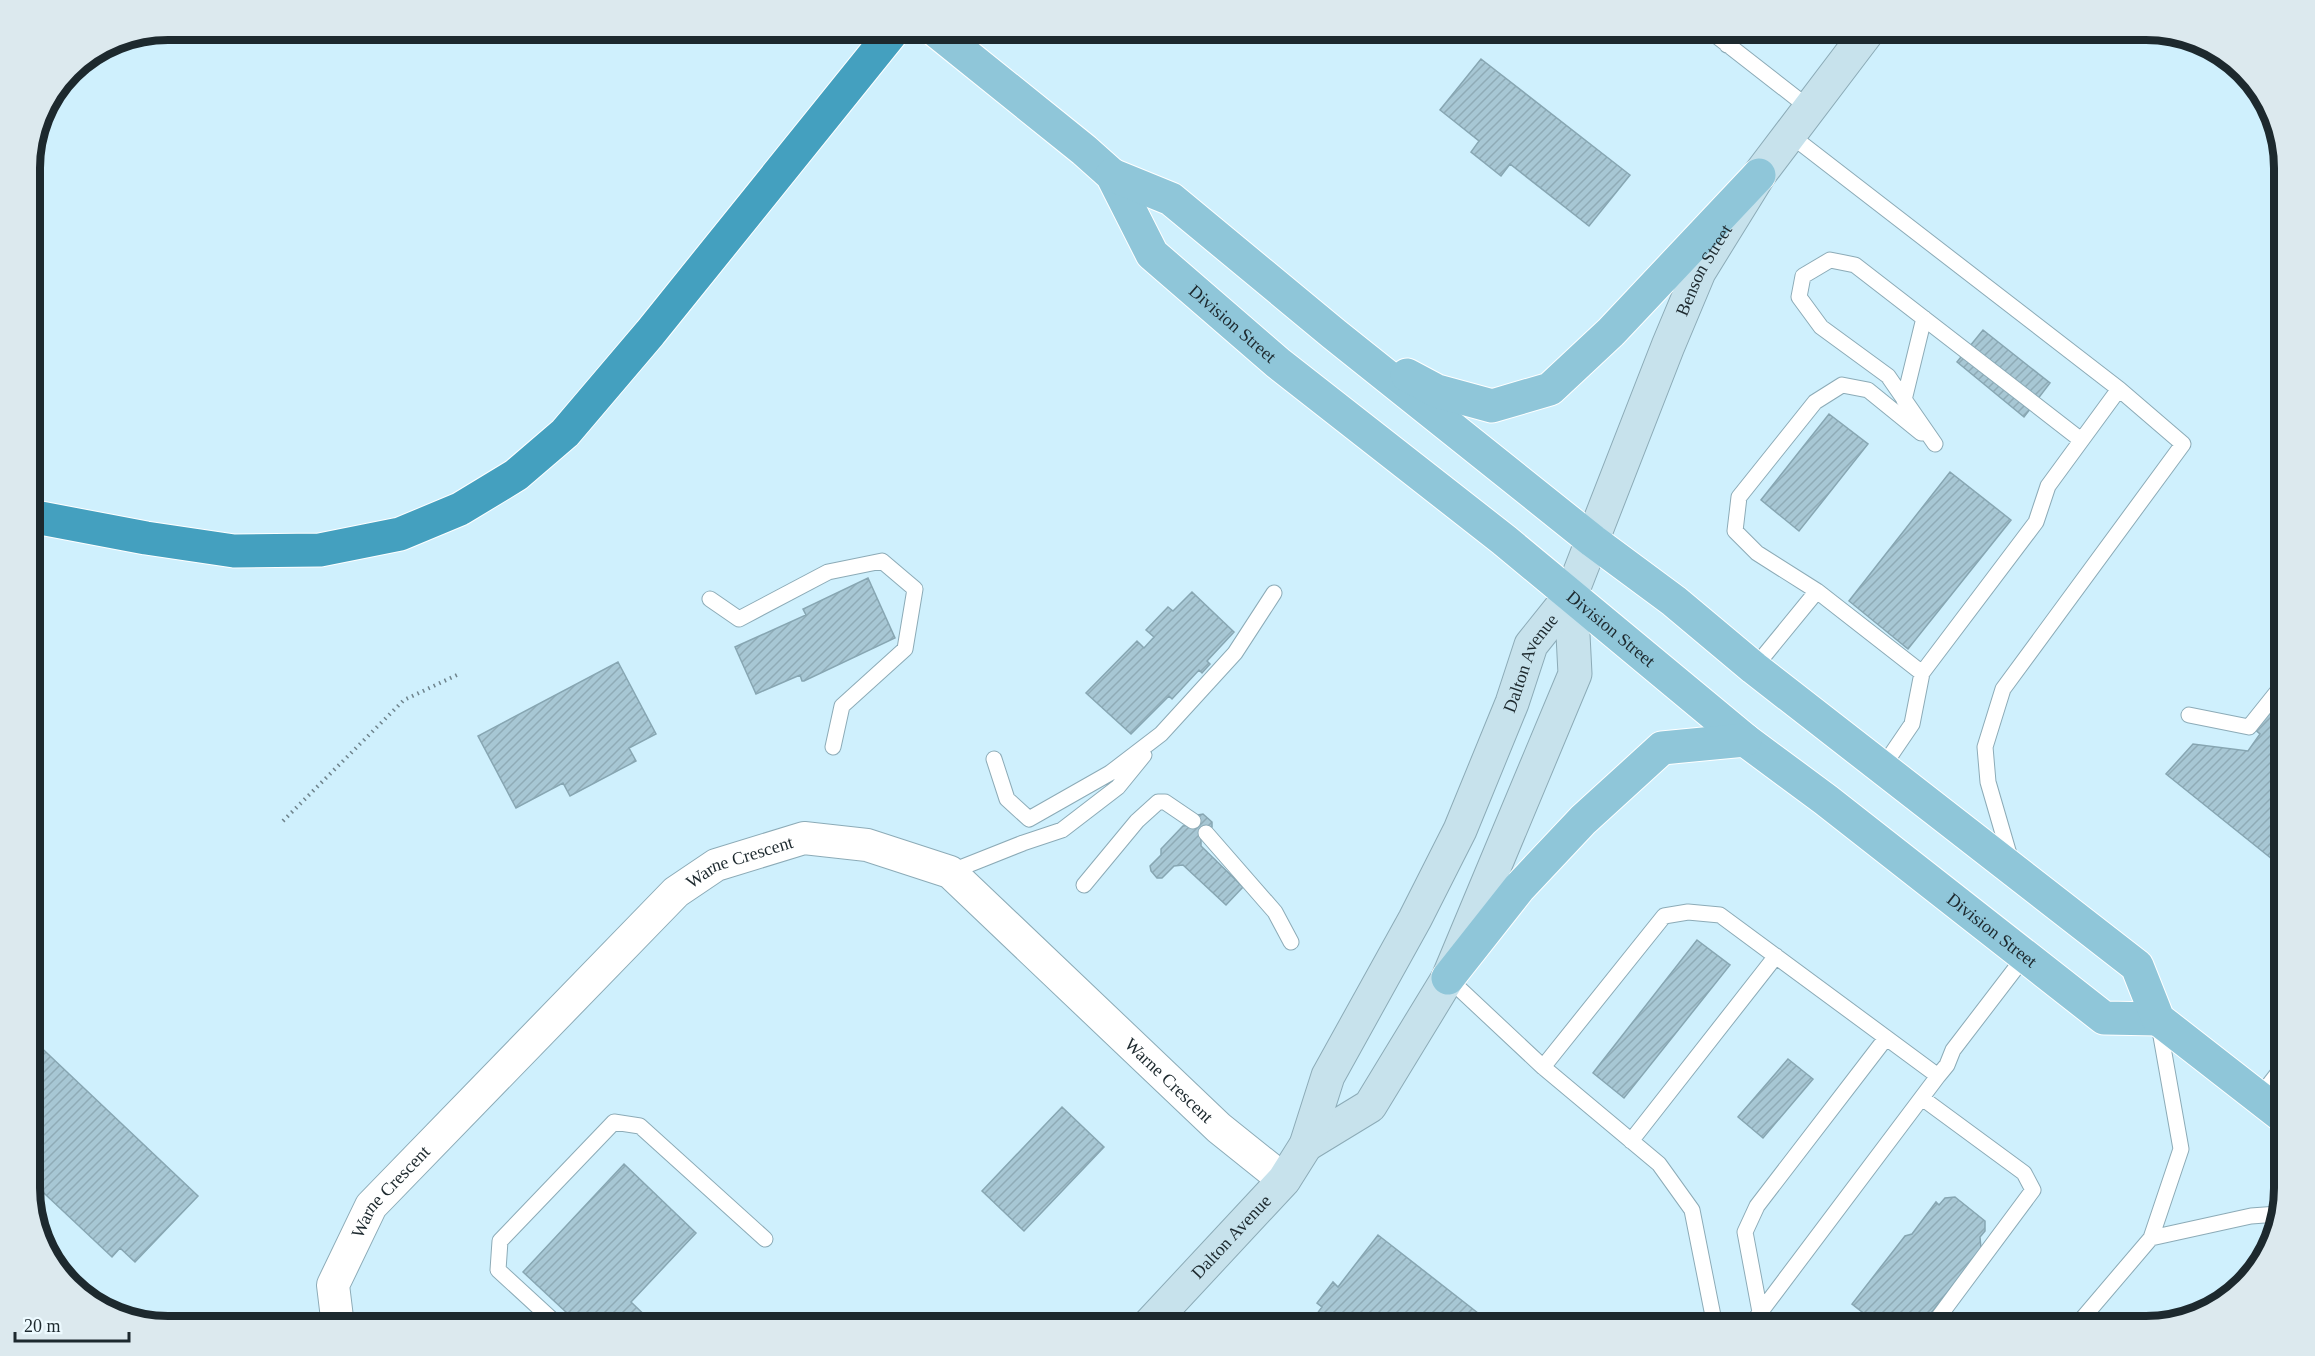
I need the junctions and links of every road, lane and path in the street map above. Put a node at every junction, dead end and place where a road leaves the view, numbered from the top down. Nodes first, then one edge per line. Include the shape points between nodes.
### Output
1 (886, 40) edge
2 (947, 40) edge
3 (1721, 40) edge
4 (1731, 40) edge
5 (1861, 40) edge
6 (1727, 45) junction
7 (1809, 108) junction
8 (1789, 134) junction
9 (1112, 175) junction
10 (1759, 175) junction
11 (1924, 318) junction
12 (1334, 334) junction
13 (2119, 389) junction
14 (1905, 400) junction
15 (2081, 440) junction
16 (41, 518) edge
17 (1593, 541) junction
18 (1817, 591) junction
19 (1274, 593) dead end
20 (1571, 595) junction
21 (710, 599) dead end
22 (1754, 668) junction
23 (1922, 673) junction
24 (459, 674) dead end
25 (2274, 695) edge
26 (2189, 715) dead end
27 (1161, 734) junction
28 (1745, 740) junction
29 (833, 747) dead end
30 (994, 759) dead end
31 (1882, 768) junction
32 (283, 821) dead end
33 (1193, 821) dead end
34 (1206, 833) dead end
35 (2014, 871) junction
36 (950, 872) junction
37 (1084, 885) dead end
38 (1291, 942) dead end
39 (1776, 956) junction
40 (2025, 956) junction
41 (1448, 978) junction
42 (2158, 1019) junction
43 (1886, 1038) junction
44 (1543, 1066) junction
45 (1938, 1076) junction
46 (2274, 1078) edge
47 (1922, 1098) junction
48 (2258, 1099) junction
49 (2274, 1110) edge
50 (1632, 1141) junction
51 (1306, 1145) junction
52 (1284, 1180) junction
53 (2271, 1215) edge
54 (2151, 1238) junction
55 (765, 1239) dead end
56 (1760, 1312) junction
57 (337, 1316) edge
58 (548, 1316) edge
59 (1158, 1316) edge
60 (1713, 1316) edge
61 (1757, 1316) edge
62 (1764, 1316) edge
63 (1939, 1316) edge
64 (2085, 1316) edge

1 - 16 highway via 566,433 516,475 460,509 400,534 320,550 234,551
2 - 9 main road, Division Street
3 - 6 lane
4 - 6 lane
5 - 7 street, Benson Street
6 - 7 lane
7 - 8 street, Benson Street
8 - 10 street, Benson Street
8 - 13 lane
9 - 12 main road, Division Street via 1171,199
9 - 20 main road, Division Street via 1152,254 1278,363
10 - 12 main road via 1611,332 1550,389 1492,406 1437,391
10 - 17 street, Benson Street via 1699,272
11 - 14 lane
11 - 14 lane via 1855,265 1830,260 1803,276 1799,297 1821,327 1888,376
11 - 15 lane
12 - 17 main road, Division Street
13 - 15 lane
13 - 35 lane via 2183,444 2003,689 1985,747 1988,782
14 - 18 lane via 1935,444 1868,390 1842,385 1815,402 1739,497 1735,531 1757,553
15 - 23 lane via 2048,486 2036,522
17 - 20 street, Benson Street
17 - 22 main road, Division Street via 1674,601
18 - 22 lane
18 - 23 lane
19 - 27 lane via 1235,654
20 - 28 main road, Division Street
20 - 41 street, Dalton Avenue via 1575,674
20 - 51 street, Dalton Avenue via 1531,645 1512,703 1460,830 1328,1076
21 - 29 lane via 739,619 828,572 882,561 915,589 905,649 842,706
22 - 31 main road, Division Street
23 - 31 lane via 1912,724
24 - 32 path via 404,700
25 - 26 lane via 2248,727
27 - 30 lane via 1110,773 1029,819 1007,799
27 - 36 lane via 1118,787 1062,830
28 - 40 main road, Division Street
28 - 41 main road via 1662,748 1583,820 1519,888
31 - 35 main road, Division Street
33 - 37 lane via 1165,802 1158,802 1137,821
34 - 38 lane via 1275,912
35 - 42 main road, Division Street via 2137,966
36 - 52 street, Warne Crescent via 1219,1128
36 - 57 street, Warne Crescent via 867,845 804,838 716,865 676,892 371,1206 333,1285
39 - 43 lane
39 - 44 lane via 1720,915 1688,912 1664,916
39 - 50 lane
40 - 42 main road, Division Street via 2104,1018
40 - 45 lane via 1953,1050
41 - 44 lane
41 - 51 street, Dalton Avenue via 1370,1106
42 - 48 main road, Division Street
42 - 54 lane via 2181,1149
43 - 45 lane
43 - 56 lane via 1757,1206 1745,1232
44 - 50 lane
45 - 47 lane
46 - 48 lane
47 - 56 lane
47 - 63 lane via 2024,1173 2033,1190
48 - 49 main road, Division Street
50 - 60 lane via 1659,1164 1692,1210
51 - 52 street, Dalton Avenue
52 - 59 street, Dalton Avenue
53 - 54 lane
54 - 64 lane
55 - 58 lane via 640,1126 614,1122 500,1241 498,1270
56 - 61 lane
56 - 62 lane

